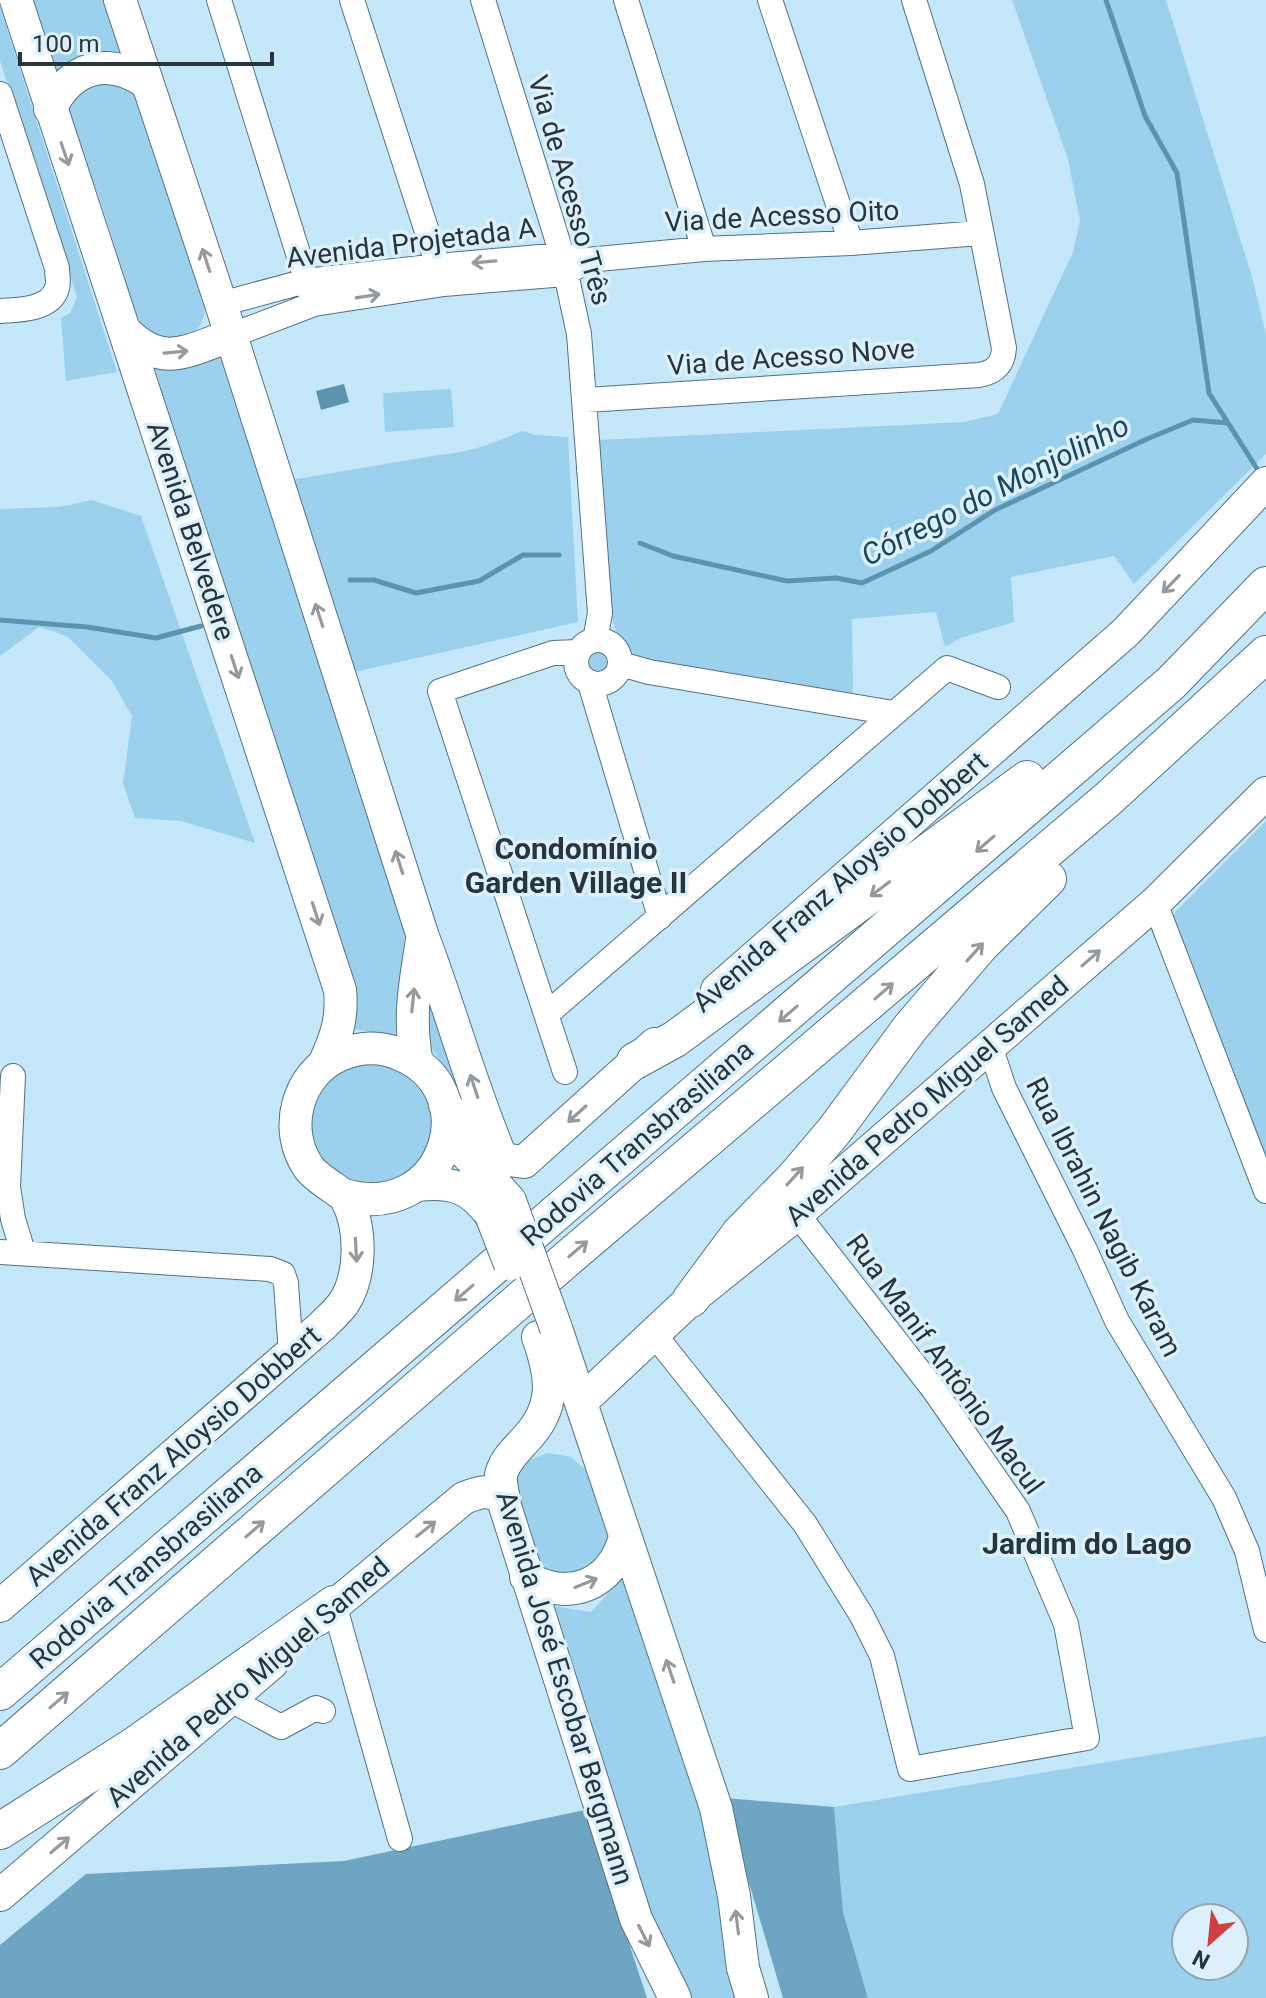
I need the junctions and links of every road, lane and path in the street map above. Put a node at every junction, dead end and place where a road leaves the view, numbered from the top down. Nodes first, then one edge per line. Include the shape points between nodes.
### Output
1 (16, 0) edge
2 (120, 0) edge
3 (219, 0) edge
4 (352, 0) edge
5 (483, 0) edge
6 (626, 0) edge
7 (770, 0) edge
8 (914, 0) edge
9 (147, 83) junction
10 (0, 94) edge
11 (50, 109) junction
12 (980, 233) junction
13 (851, 243) junction
14 (704, 249) junction
15 (563, 264) junction
16 (441, 275) junction
17 (306, 281) junction
18 (256, 295) junction
19 (221, 304) junction
20 (314, 304) junction
21 (0, 311) edge
22 (266, 323) junction
23 (127, 333) junction
24 (230, 336) junction
25 (586, 400) junction
26 (1266, 483) edge
27 (1266, 585) edge
28 (1266, 654) edge
29 (599, 663) junction
30 (1171, 683) junction
31 (998, 687) dead end
32 (1213, 704) junction
33 (893, 713) junction
34 (1266, 793) edge
35 (1155, 903) junction
36 (660, 917) junction
37 (423, 937) junction
38 (548, 1013) junction
39 (990, 1046) junction
40 (635, 1061) junction
41 (417, 1063) junction
42 (324, 1064) junction
43 (565, 1072) dead end
44 (13, 1076) dead end
45 (446, 1118) junction
46 (502, 1159) junction
47 (417, 1185) junction
48 (1266, 1191) edge
49 (344, 1195) junction
50 (501, 1208) junction
51 (797, 1214) junction
52 (12, 1252) edge
53 (691, 1299) junction
54 (547, 1332) junction
55 (653, 1333) junction
56 (291, 1354) junction
57 (581, 1402) junction
58 (527, 1439) junction
59 (597, 1449) junction
60 (504, 1500) junction
61 (625, 1537) junction
62 (526, 1577) junction
63 (334, 1604) junction
64 (0, 1606) edge
65 (1266, 1630) edge
66 (0, 1692) edge
67 (240, 1693) junction
68 (323, 1711) dead end
69 (0, 1751) edge
70 (0, 1831) edge
71 (400, 1839) dead end
72 (0, 1895) edge
73 (675, 1998) edge
74 (752, 1998) edge

1 - 11 main road, Avenida Belvedere
2 - 9 main road
3 - 17 street
4 - 16 street
5 - 15 street, Via de Acesso Três
6 - 14 street
7 - 13 street
8 - 12 street via 972,184
9 - 11 main road via 125,71 83,72 57,93
19 -> 9 main road
10 - 21 street via 57,268 57,288 49,300 28,309
11 -> 23 main road, Avenida Belvedere
12 - 13 street, Via de Acesso Oito
12 - 25 street, Via de Acesso Nove via 1004,348 998,368 989,374
13 - 14 street, Via de Acesso Oito
14 - 15 street, Via de Acesso Oito
15 - 16 street, Avenida Projetada A
15 - 25 street, Via de Acesso Três via 579,334
16 - 17 street, Avenida Projetada A
20 -> 16 street, Avenida Projetada A
17 - 18 street, Avenida Projetada A
17 - 20 street
18 - 19 street, Avenida Projetada A
18 - 22 street
19 - 24 main road
20 - 22 street, Avenida Projetada A
22 - 24 street, Avenida Projetada A
23 -> 24 main road via 139,345 171,355
23 -> 42 main road, Avenida Belvedere via 340,990 342,1013
37 -> 24 main road
25 - 29 street, Via de Acesso Três
26 -> 40 main road, Avenida Franz Aloysio Dobbert via 1126,632
27 - 30 highway, Rodovia Transbrasiliana
28 - 32 highway, Rodovia Transbrasiliana
29 - 33 street
29 - 36 street, Via de Acesso Três via 599,711
29 - 38 street via 553,653 440,691
30 -> 40 highway via 1118,710 675,1039
30 -> 66 highway, Rodovia Transbrasiliana
31 - 33 street via 947,668
53 -> 32 highway via 740,1233 834,1131 910,1028 981,945 1182,749
69 -> 32 highway, Rodovia Transbrasiliana
33 - 36 street
34 - 35 main road, Avenida Pedro Miguel Samed
39 -> 35 main road, Avenida Pedro Miguel Samed
35 - 48 street
36 - 38 street
41 -> 37 main road via 411,1033
46 -> 37 main road
38 - 43 street
39 - 51 main road, Avenida Pedro Miguel Samed
39 - 65 street, Rua Ibrahin Nagib Karam via 1004,1088 1117,1321 1224,1498 1247,1551
40 -> 46 main road, Avenida Franz Aloysio Dobbert via 524,1162
41 - 42 main road via 391,1051 363,1048
41 - 45 main road via 435,1082
42 - 49 main road via 299,1099 297,1143 319,1180
44 - 52 street via 8,1187
45 - 46 main road
45 - 47 main road via 445,1143 435,1167
45 - 50 main road via 468,1159 496,1184
47 - 49 main road via 382,1200
47 - 50 main road via 452,1184
49 -> 56 main road, Avenida Franz Aloysio Dobbert via 353,1218 357,1269 344,1303
50 - 54 main road, bridge
51 - 53 main road, Avenida Pedro Miguel Samed
51 - 55 street, Rua Manif Antônio Macul via 934,1390 1018,1511 1066,1624 1087,1738 910,1769 882,1656 862,1616 805,1524
52 - 56 street via 270,1269 283,1274 286,1283
53 - 55 main road, Avenida Pedro Miguel Samed
54 - 57 main road
54 - 58 main road, Avenida José Escobar Bergmann via 550,1397
55 - 57 main road, Avenida Pedro Miguel Samed
56 - 64 main road, Avenida Franz Aloysio Dobbert
57 - 59 main road
58 - 59 main road via 564,1433
58 - 60 main road, Avenida José Escobar Bergmann via 501,1476
59 - 61 main road
60 - 62 main road, Avenida José Escobar Bergmann
63 -> 60 main road, Avenida Pedro Miguel Samed via 464,1498 490,1491
62 -> 61 main road via 552,1588 593,1582 614,1563
74 -> 61 main road via 716,1808
62 -> 73 main road, Avenida José Escobar Bergmann via 636,1919
63 - 67 main road, Avenida Pedro Miguel Samed
63 - 70 highway via 135,1745
63 - 71 street
67 - 68 street via 266,1720 281,1727 306,1711
72 -> 67 main road, Avenida Pedro Miguel Samed

